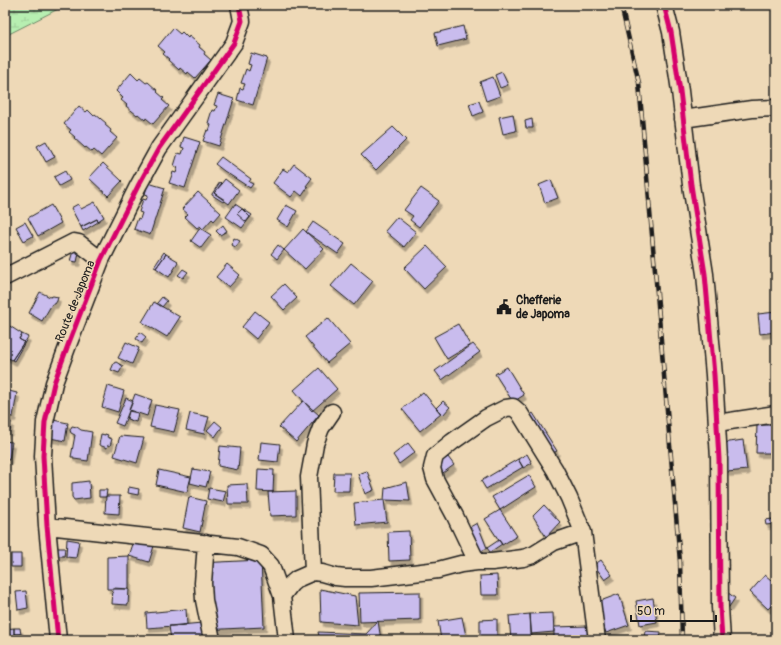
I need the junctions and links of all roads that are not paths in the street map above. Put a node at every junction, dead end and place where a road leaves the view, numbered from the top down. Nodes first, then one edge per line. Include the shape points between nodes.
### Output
1 (239, 5) edge
2 (664, 5) edge
3 (776, 108) edge
4 (683, 119) junction
5 (101, 260) junction
6 (5, 277) edge
7 (332, 412) dead end
8 (776, 414) edge
9 (717, 423) junction
10 (47, 526) junction
11 (582, 532) junction
12 (206, 543) junction
13 (476, 562) junction
14 (313, 572) junction
15 (282, 596) junction
16 (58, 640) edge
17 (212, 640) edge
18 (287, 640) edge
19 (597, 640) edge
20 (722, 640) edge

1 - 5 street, Route de Japoma via 242,21 234,43 159,148
2 - 4 street
3 - 4 street
4 - 9 street via 705,274
5 - 6 street via 74,242
5 - 10 street, Route de Japoma via 54,383 45,422 43,456
7 - 14 street via 321,428 315,444 309,477
8 - 9 street
9 - 20 street
10 - 12 street
10 - 16 street, Route de Japoma
11 - 13 street via 522,558
11 - 13 street via 555,470 519,412 513,407 506,408 486,418 452,442 435,456 432,468
11 - 19 street
12 - 15 street via 238,547 261,555 271,566
12 - 17 street via 204,600
13 - 14 street via 438,570 371,578 345,578
14 - 15 street via 291,584
15 - 18 street

